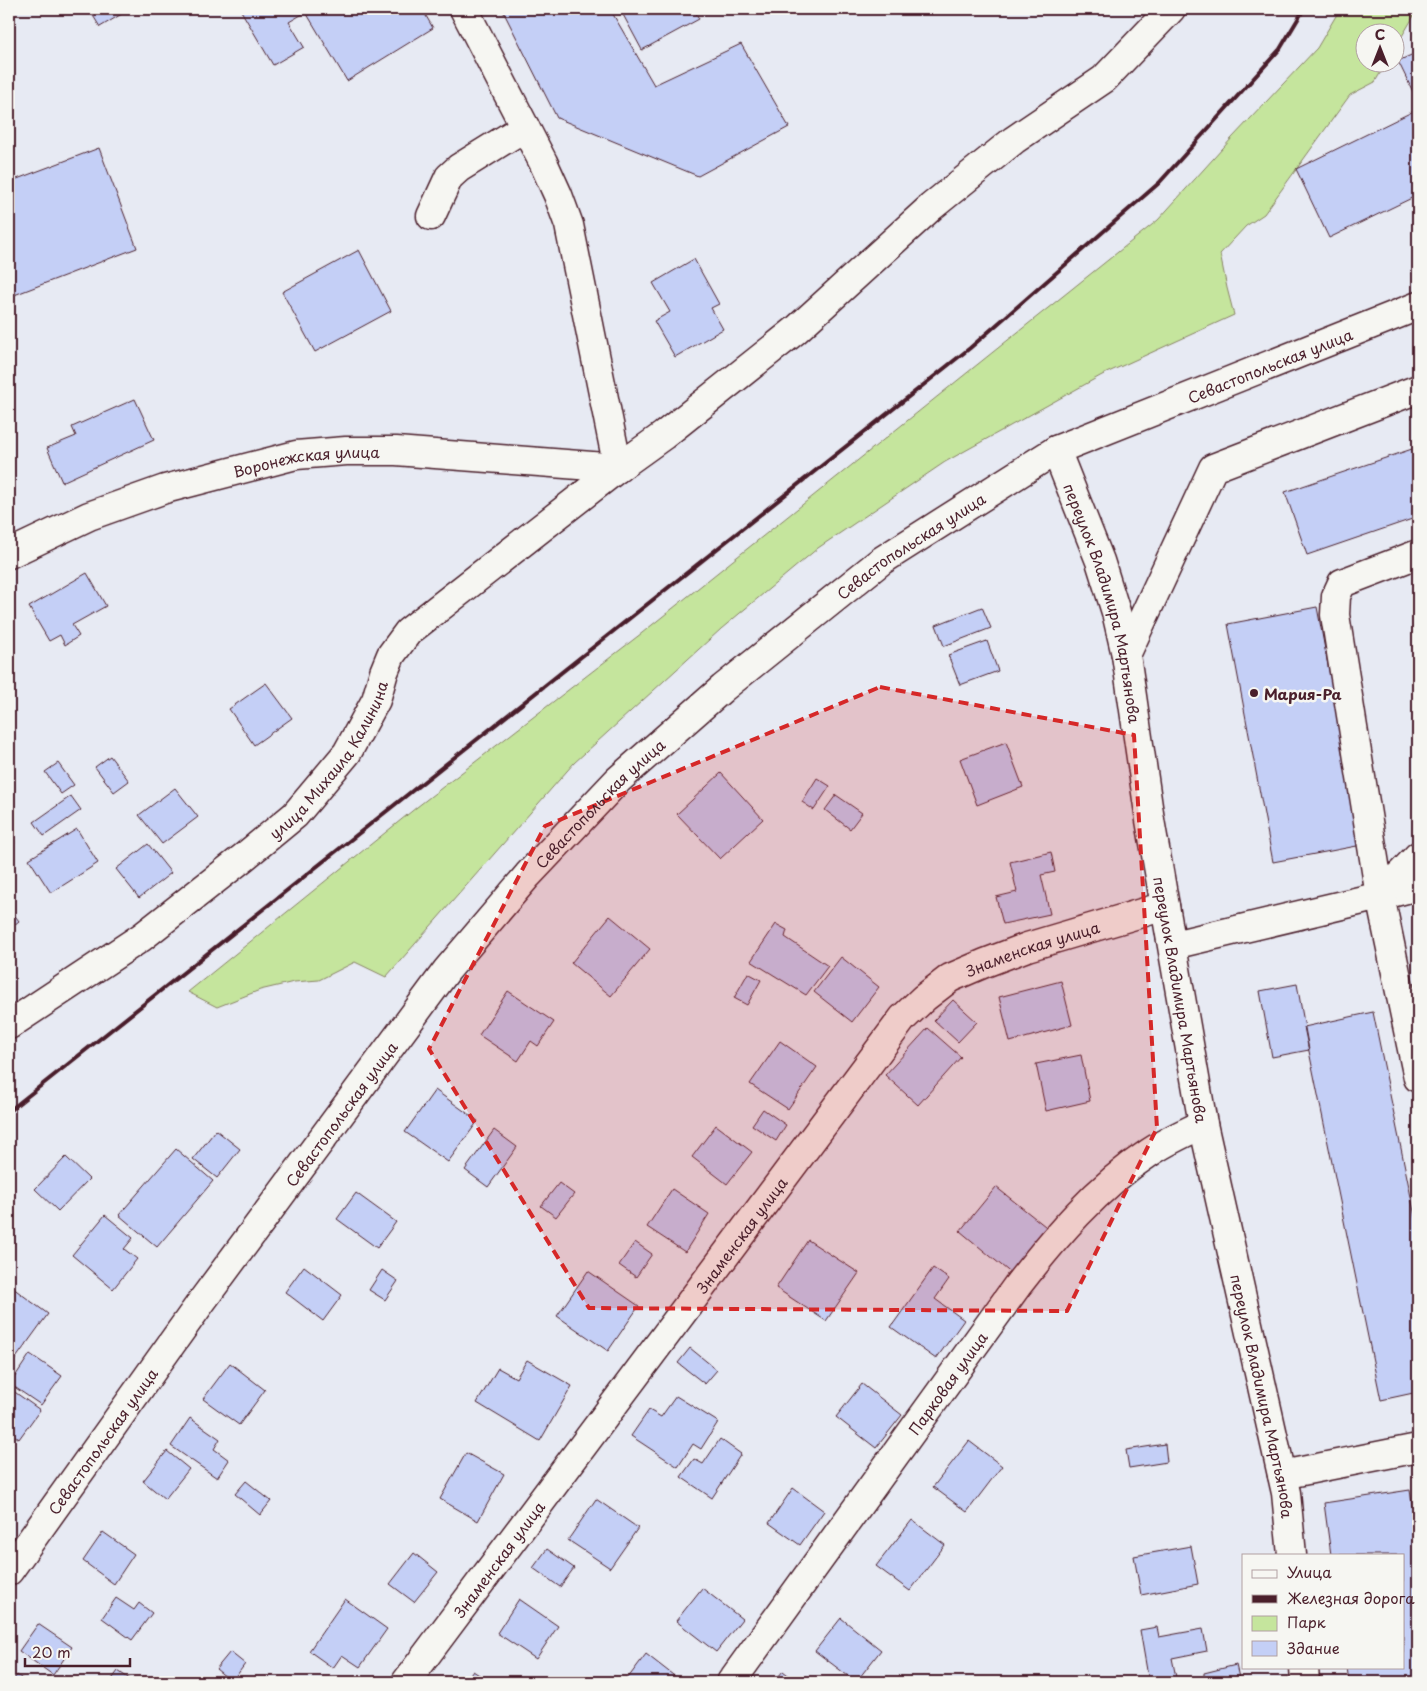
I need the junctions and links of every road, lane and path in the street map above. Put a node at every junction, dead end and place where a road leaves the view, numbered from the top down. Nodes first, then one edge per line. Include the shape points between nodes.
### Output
1 (464, 9) edge
2 (1171, 9) edge
3 (525, 127) junction
4 (431, 216) dead end
5 (1418, 306) edge
6 (1418, 389) edge
7 (1056, 450) junction
8 (618, 468) junction
9 (9, 554) edge
10 (1418, 554) edge
11 (1126, 654) junction
12 (1418, 856) edge
13 (1418, 886) edge
14 (1380, 896) junction
15 (1164, 906) junction
16 (1173, 945) junction
17 (9, 1025) edge
18 (1418, 1078) edge
19 (1203, 1124) junction
20 (1418, 1448) edge
21 (1282, 1475) junction
22 (1292, 1554) edge
23 (9, 1571) edge
24 (1304, 1668) edge
25 (406, 1682) edge
26 (731, 1682) edge
27 (1305, 1682) edge

1 - 3 street
2 - 8 street, улица Михаила Калинина via 1104,79 999,152 931,207 796,330
3 - 4 street via 459,168 446,183
3 - 8 street via 569,225
5 - 7 street, Севастопольская улица
6 - 11 street via 1213,468
7 - 11 street, переулок Владимира Мартьянова via 1103,570
7 - 23 street, Севастопольская улица via 882,561 723,688 618,780 528,875 447,970 196,1309
8 - 9 street, Воронежская улица via 396,451 296,455 165,489 89,516
8 - 17 street, улица Михаила Калинина via 408,632 391,654 376,700 346,753 295,814 142,936
10 - 14 street via 1342,583 1336,596 1335,615
11 - 15 street, переулок Владимира Мартьянова
12 - 14 street
13 - 14 street
14 - 16 street
14 - 18 street
15 - 16 street, переулок Владимира Мартьянова
15 - 25 street, Знаменская улица via 1027,947 950,978 903,1018
16 - 19 street, переулок Владимира Мартьянова
19 - 21 street, переулок Владимира Мартьянова
19 - 26 street, Парковая улица via 1148,1153 1125,1171 1048,1246
20 - 21 street
21 - 22 street, переулок Владимира Мартьянова
24 - 27 street

